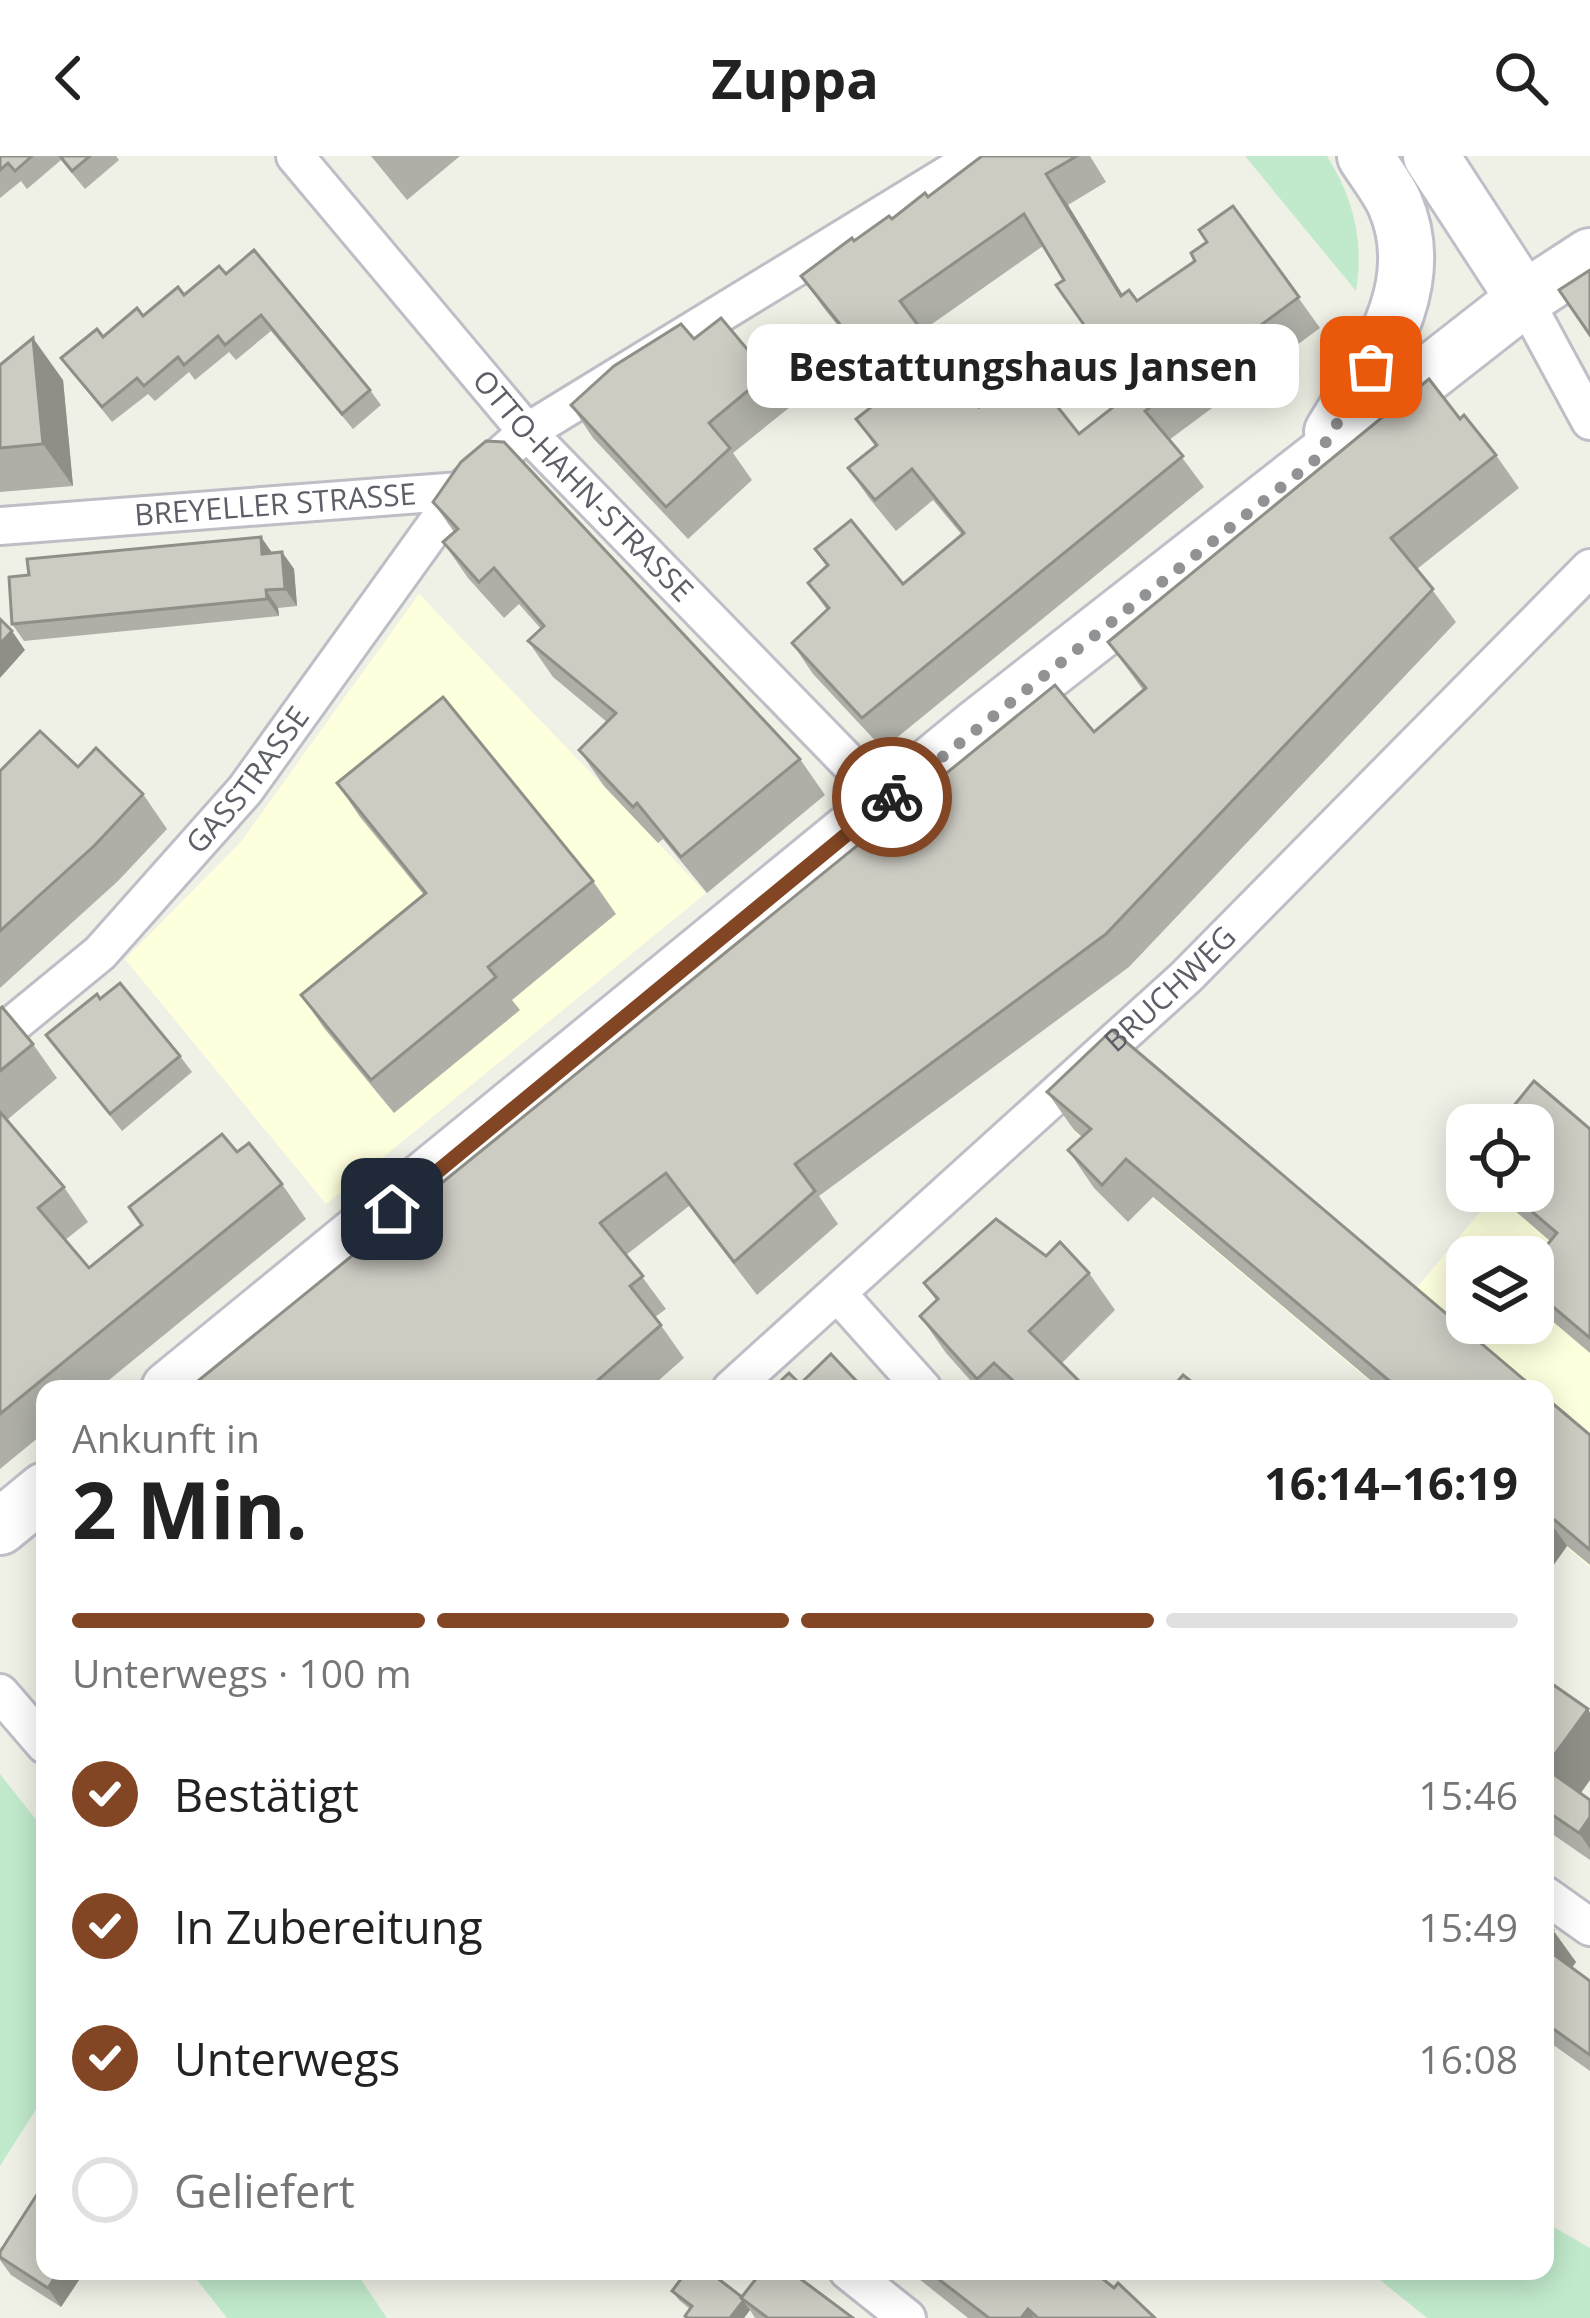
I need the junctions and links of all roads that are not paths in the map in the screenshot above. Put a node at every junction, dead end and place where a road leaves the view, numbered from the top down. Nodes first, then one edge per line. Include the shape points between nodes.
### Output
1 (295, 156) edge
2 (978, 156) edge
3 (1365, 156) edge
4 (1431, 156) edge
5 (1590, 256) edge
6 (1524, 299) junction
7 (1590, 421) edge
8 (526, 431) junction
9 (1315, 460) junction
10 (460, 491) junction
11 (0, 526) edge
12 (1590, 568) edge
13 (887, 802) junction
14 (0, 1035) edge
15 (838, 1294) junction
16 (180, 1380) edge
17 (741, 1380) edge
18 (915, 1380) edge
19 (36, 1497) edge
20 (0, 1527) edge
21 (0, 1693) edge
22 (36, 1735) edge
23 (1554, 1901) edge
24 (1590, 1927) edge
25 (859, 2280) edge
26 (907, 2318) edge

1 - 8 street, OTTO-HAHN-STRASSE
2 - 8 street
3 - 9 main road via 1396,206 1408,269 1390,336
4 - 6 main road
5 - 6 main road
6 - 7 street
6 - 9 main road
8 - 10 street, BREYELLER STRASSE
8 - 13 street, OTTO-HAHN-STRASSE
9 - 13 main road
10 - 11 street, BREYELLER STRASSE
10 - 14 street, GASSTRASSE via 245,790 100,952
12 - 15 street, BRUCHWEG via 1159,1000
13 - 16 main road
15 - 17 street, BRUCHWEG
15 - 18 street
19 - 20 main road
21 - 22 street
23 - 24 street
25 - 26 street

